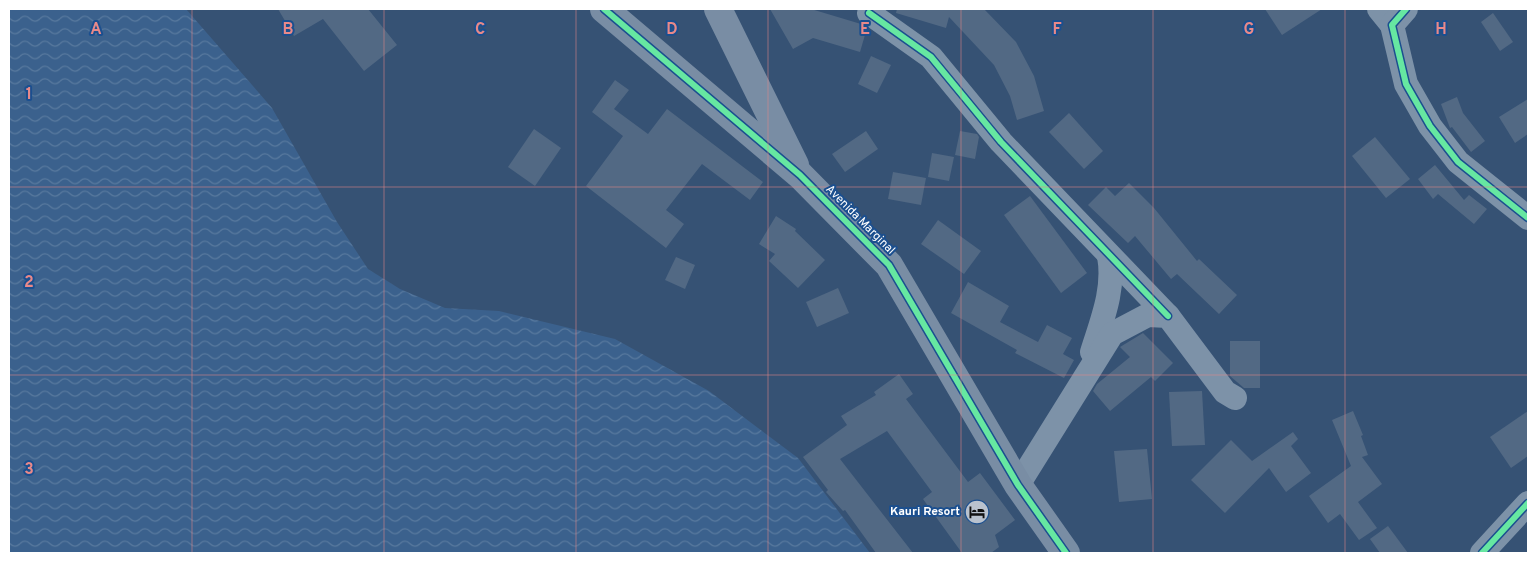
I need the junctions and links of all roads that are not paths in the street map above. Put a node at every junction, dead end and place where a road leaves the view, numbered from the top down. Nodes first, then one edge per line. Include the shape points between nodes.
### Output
1 (604, 9) edge
2 (718, 9) edge
3 (869, 14) dead end
4 (1392, 14) edge
5 (800, 175) junction
6 (1528, 218) edge
7 (1109, 256) junction
8 (1168, 316) junction
9 (1083, 380) junction
10 (1235, 398) dead end
11 (1018, 485) junction
12 (1528, 503) edge
13 (1066, 553) edge
14 (1482, 553) edge

1 - 5 street, Avenida Marginal
2 - 5 street, Avenida Marginal
3 - 7 street via 931,57 1001,142
4 - 6 street via 1406,84 1430,126 1458,162
5 - 11 street, Avenida Marginal via 889,265
7 - 8 street
7 - 9 street via 1111,288
8 - 9 street via 1148,316 1112,334
8 - 10 street via 1225,392
9 - 11 street
11 - 13 street, Avenida Marginal
12 - 14 street

